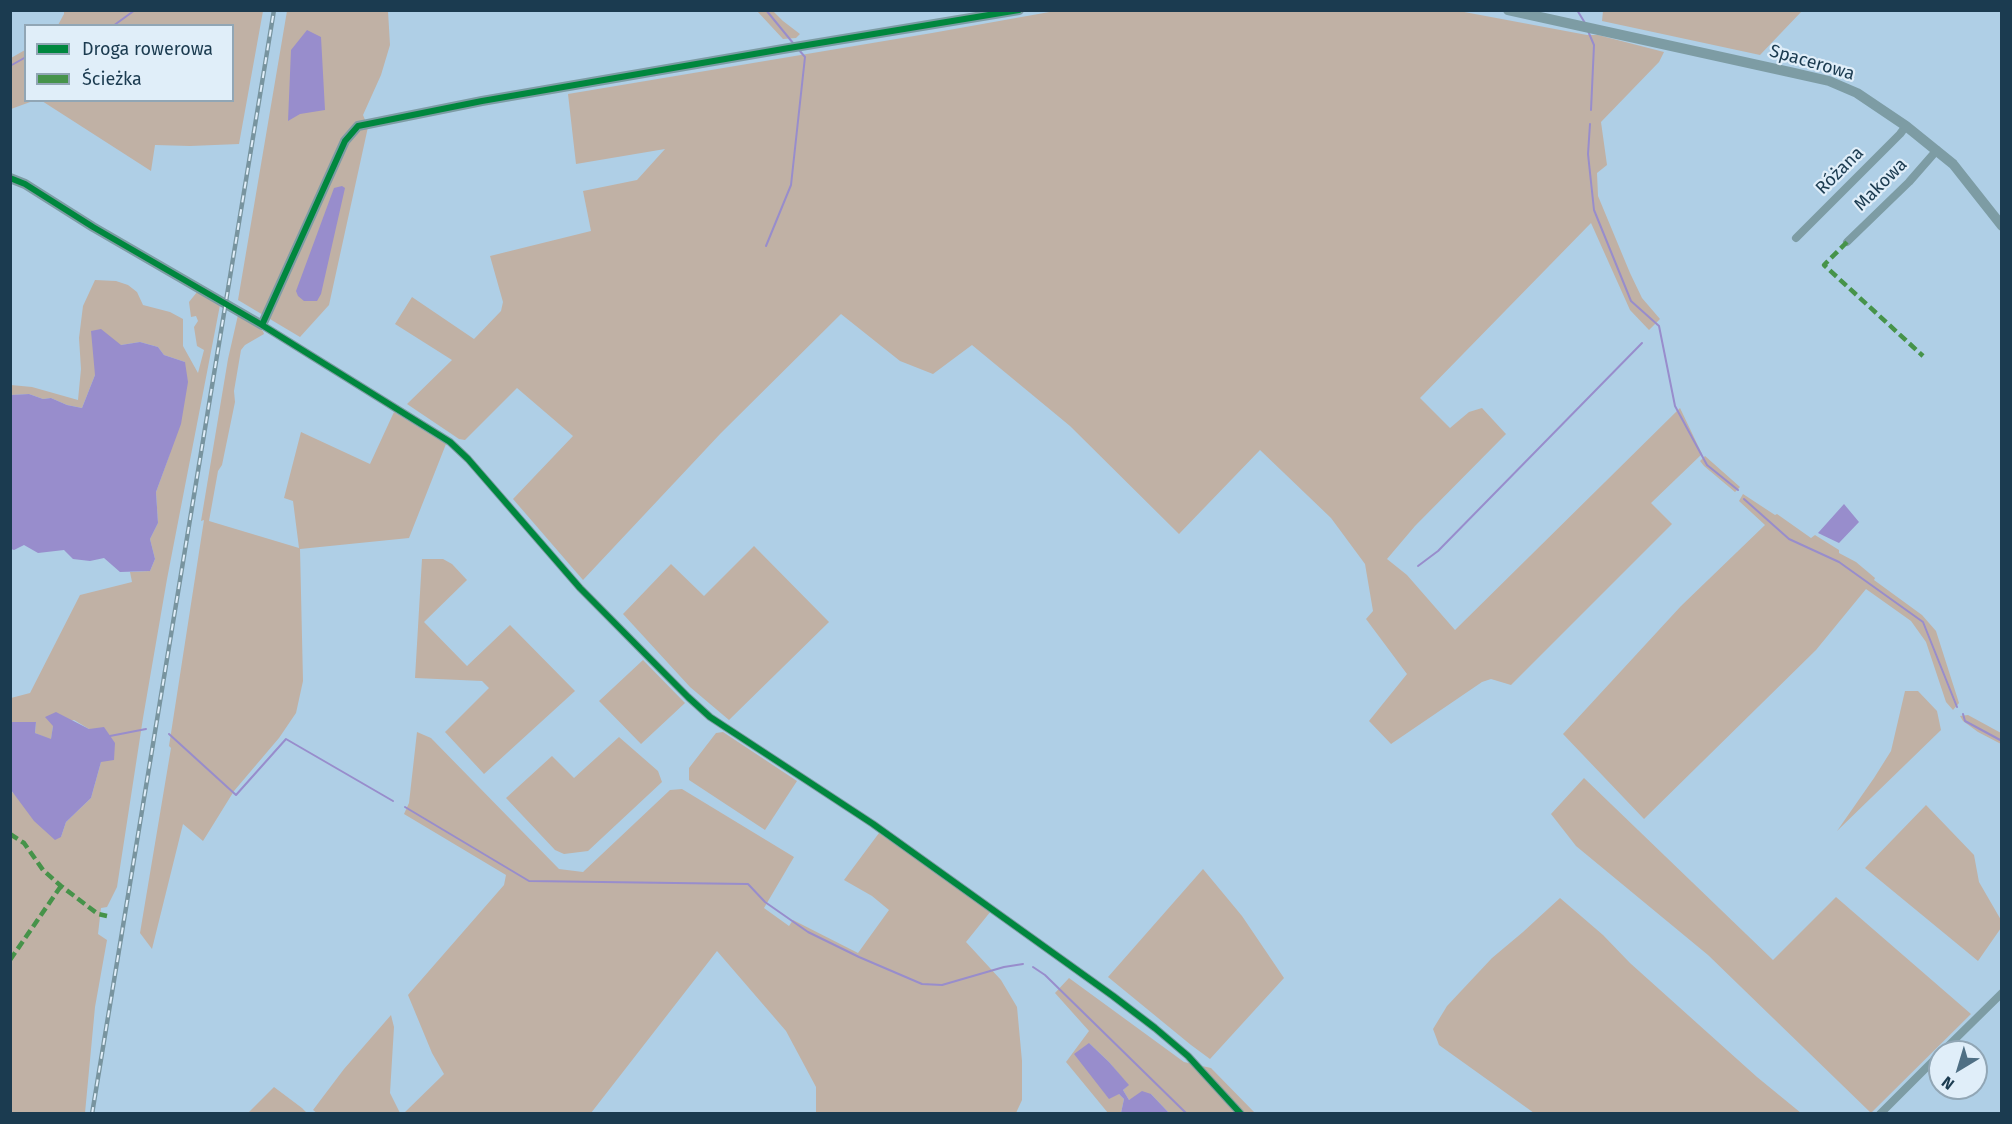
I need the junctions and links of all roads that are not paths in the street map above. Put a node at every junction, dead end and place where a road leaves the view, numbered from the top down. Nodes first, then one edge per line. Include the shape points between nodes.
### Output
1 (1019, 10) edge
2 (1508, 10) edge
3 (1906, 126) junction
4 (1937, 150) junction
5 (10, 178) edge
6 (2001, 226) edge
7 (1796, 238) dead end
8 (1847, 242) dead end
9 (262, 325) junction
10 (2001, 993) edge
11 (1954, 1040) edge
12 (1928, 1066) edge
13 (1241, 1113) edge
14 (1880, 1113) edge

1 - 9 street via 482,101 358,126 345,141
2 - 3 street, Spacerowa via 1829,81 1857,93
3 - 4 street, Spacerowa
3 - 7 street, Różana
4 - 6 street, Spacerowa via 1953,164
4 - 8 street, Makowa
5 - 9 street
9 - 13 street via 450,442 580,588 710,717 873,824 1121,1002 1188,1056
10 - 11 street
12 - 14 street

